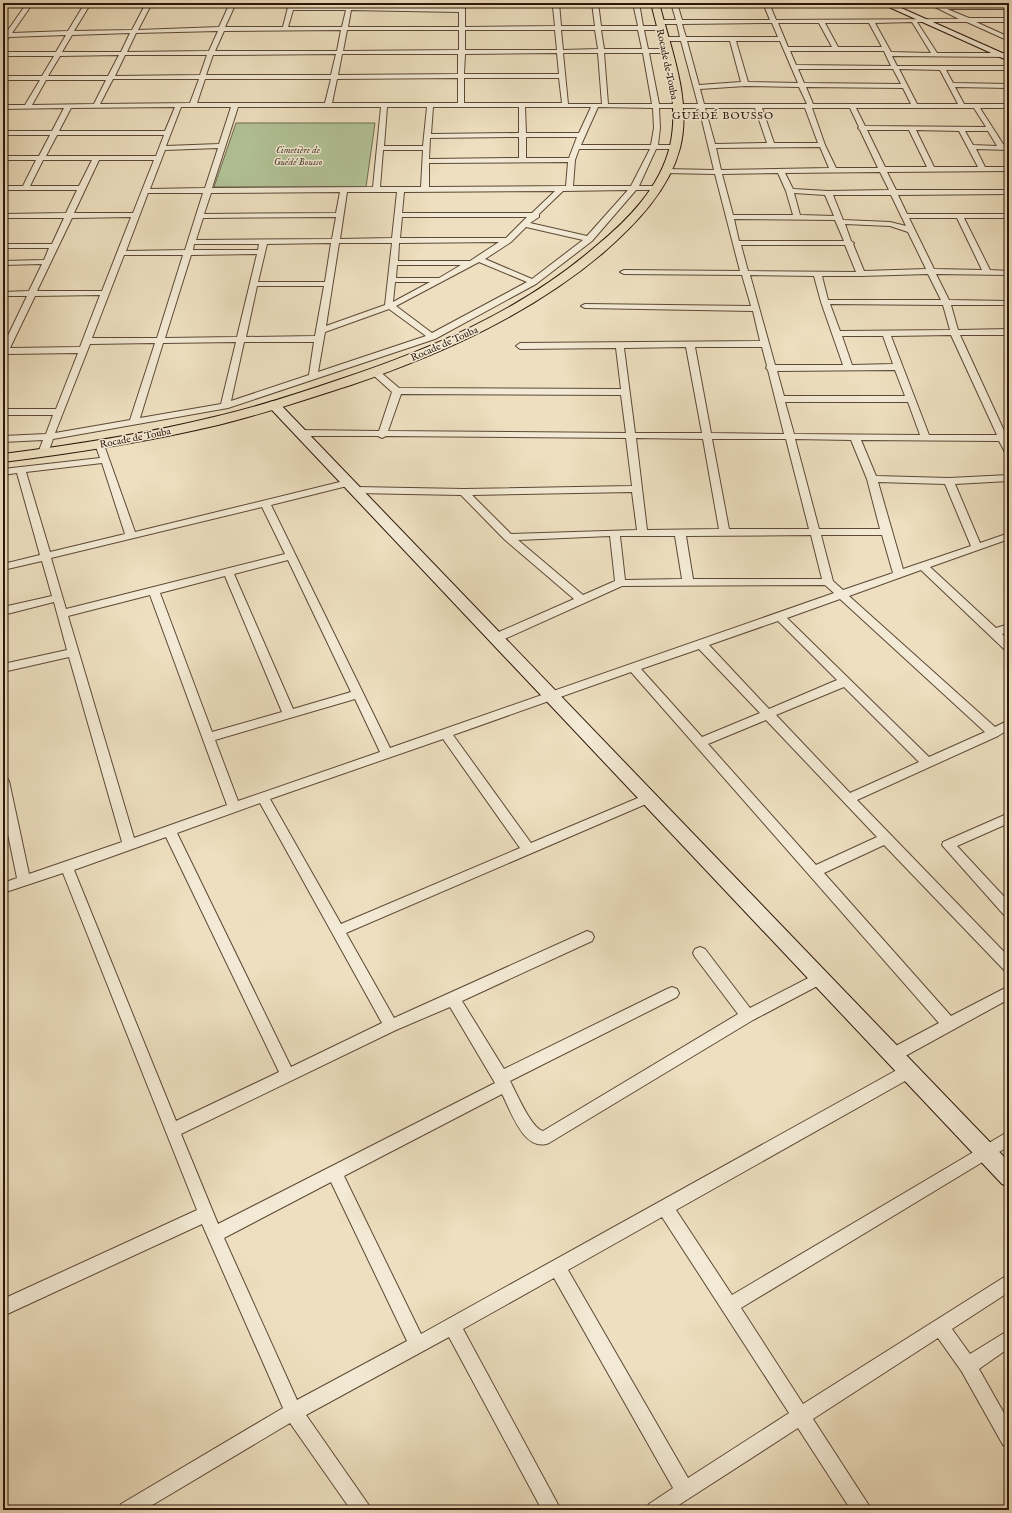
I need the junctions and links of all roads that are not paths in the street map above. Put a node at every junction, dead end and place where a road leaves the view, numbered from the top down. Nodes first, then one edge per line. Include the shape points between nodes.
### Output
1 (30, 3) edge
2 (88, 3) edge
3 (149, 3) edge
4 (233, 3) edge
5 (595, 3) edge
6 (636, 3) edge
7 (655, 3) edge
8 (674, 3) edge
9 (766, 3) edge
10 (884, 3) edge
11 (930, 3) edge
12 (556, 4) edge
13 (292, 6) edge
14 (350, 6) edge
15 (462, 6) edge
16 (1004, 6) edge
17 (939, 7) junction
18 (387, 9) edge
19 (821, 20) junction
20 (871, 20) junction
21 (913, 20) junction
22 (924, 20) junction
23 (968, 20) junction
24 (1009, 20) edge
25 (678, 21) junction
26 (774, 21) junction
27 (558, 28) junction
28 (598, 28) junction
29 (641, 28) junction
30 (221, 29) junction
31 (285, 29) junction
32 (345, 29) junction
33 (461, 29) junction
34 (134, 31) junction
35 (71, 33) junction
36 (5, 35) edge
37 (663, 35) junction
38 (684, 39) junction
39 (732, 39) junction
40 (782, 39) junction
41 (1009, 39) edge
42 (3, 42) edge
43 (835, 48) junction
44 (786, 49) junction
45 (645, 51) junction
46 (887, 51) junction
47 (339, 52) junction
48 (461, 52) junction
49 (560, 52) junction
50 (601, 52) junction
51 (123, 53) junction
52 (211, 53) junction
53 (3, 54) edge
54 (59, 54) junction
55 (934, 54) junction
56 (1000, 55) junction
57 (1009, 55) edge
58 (1009, 59) edge
59 (895, 67) junction
60 (942, 67) junction
61 (794, 68) junction
62 (1009, 68) edge
63 (461, 76) junction
64 (563, 76) junction
65 (111, 77) junction
66 (202, 77) junction
67 (334, 77) junction
68 (3, 78) edge
69 (45, 78) junction
70 (745, 84) junction
71 (801, 84) junction
72 (952, 85) junction
73 (905, 86) junction
74 (1009, 86) edge
75 (696, 87) junction
76 (180, 105) junction
77 (193, 105) junction
78 (235, 105) junction
79 (328, 105) junction
80 (69, 106) junction
81 (96, 106) junction
82 (384, 106) junction
83 (430, 106) junction
84 (461, 106) junction
85 (522, 106) junction
86 (566, 106) junction
87 (595, 106) junction
88 (605, 106) junction
89 (656, 106) junction
90 (702, 106) junction
91 (758, 106) junction
92 (809, 106) junction
93 (852, 106) junction
94 (915, 106) junction
95 (962, 106) junction
96 (976, 106) junction
97 (1009, 106) edge
98 (3, 107) edge
99 (27, 107) junction
100 (677, 107) junction
101 (861, 128) junction
102 (911, 128) junction
103 (961, 129) junction
104 (990, 129) junction
105 (3, 133) edge
106 (54, 133) junction
107 (169, 133) junction
108 (522, 135) junction
109 (581, 135) junction
110 (428, 136) junction
111 (771, 145) junction
112 (822, 145) junction
113 (221, 146) junction
114 (577, 146) junction
115 (712, 146) junction
116 (654, 147) junction
117 (675, 147) junction
118 (970, 147) junction
119 (1007, 147) edge
120 (162, 148) junction
121 (381, 148) junction
122 (426, 148) junction
123 (3, 158) edge
124 (41, 158) junction
125 (96, 158) junction
126 (159, 158) junction
127 (524, 159) junction
128 (572, 160) junction
129 (425, 161) junction
130 (983, 169) junction
131 (1009, 169) edge
132 (780, 170) junction
133 (833, 170) junction
134 (881, 170) junction
135 (932, 170) junction
136 (665, 171) junction
137 (717, 172) junction
138 (3, 188) edge
139 (25, 188) junction
140 (82, 188) junction
141 (566, 188) junction
142 (634, 188) junction
143 (657, 188) junction
144 (401, 189) junction
145 (425, 189) junction
146 (344, 190) junction
147 (376, 190) junction
148 (146, 191) junction
149 (208, 191) junction
150 (790, 191) junction
151 (892, 192) junction
152 (1009, 192) edge
153 (828, 193) junction
154 (136, 215) junction
155 (340, 215) junction
156 (536, 215) junction
157 (959, 215) junction
158 (3, 216) edge
159 (69, 216) junction
160 (200, 216) junction
161 (398, 216) junction
162 (904, 216) junction
163 (1009, 216) edge
164 (730, 217) junction
165 (797, 217) junction
166 (840, 220) junction
167 (525, 224) junction
168 (911, 230) junction
169 (589, 239) junction
170 (396, 240) junction
171 (508, 240) junction
172 (264, 241) junction
173 (335, 241) junction
174 (192, 242) junction
175 (736, 243) junction
176 (850, 243) junction
177 (3, 246) edge
178 (55, 246) junction
179 (188, 252) junction
180 (262, 252) junction
181 (122, 253) junction
182 (479, 259) junction
183 (47, 262) junction
184 (3, 263) edge
185 (393, 263) junction
186 (471, 263) junction
187 (931, 271) junction
188 (624, 272) dead end
189 (1009, 272) edge
190 (746, 273) junction
191 (817, 273) junction
192 (988, 273) junction
193 (862, 274) junction
194 (392, 280) junction
195 (440, 280) junction
196 (533, 282) junction
197 (254, 284) junction
198 (328, 284) junction
199 (106, 293) junction
200 (3, 294) edge
201 (32, 294) junction
202 (825, 302) junction
203 (946, 303) junction
204 (1009, 304) edge
205 (389, 305) junction
206 (585, 306) dead end
207 (756, 309) junction
208 (3, 332) edge
209 (14, 332) junction
210 (1009, 332) edge
211 (838, 334) junction
212 (886, 334) junction
213 (955, 334) junction
214 (320, 335) junction
215 (432, 336) junction
216 (160, 340) junction
217 (240, 340) junction
218 (87, 341) junction
219 (764, 344) junction
220 (690, 345) junction
221 (520, 346) dead end
222 (620, 346) junction
223 (83, 350) junction
224 (4, 353) edge
225 (899, 367) junction
226 (770, 368) junction
227 (849, 368) junction
228 (375, 372) junction
229 (313, 376) junction
230 (397, 390) junction
231 (625, 392) junction
232 (779, 399) junction
233 (911, 399) junction
234 (274, 405) junction
235 (224, 406) junction
236 (3, 412) edge
237 (59, 412) junction
238 (134, 422) junction
239 (301, 433) junction
240 (382, 435) junction
241 (631, 436) junction
242 (707, 436) junction
243 (50, 437) junction
244 (789, 437) junction
245 (856, 437) junction
246 (926, 438) junction
247 (1006, 438) edge
248 (3, 439) edge
249 (100, 444) junction
250 (1009, 452) edge
251 (43, 453) junction
252 (3, 458) edge
253 (105, 460) junction
254 (21, 471) junction
255 (3, 472) edge
256 (1009, 478) edge
257 (872, 479) junction
258 (950, 481) junction
259 (352, 486) junction
260 (637, 489) junction
261 (464, 492) junction
262 (265, 503) junction
263 (725, 532) junction
264 (814, 532) junction
265 (886, 532) junction
266 (616, 533) junction
267 (642, 533) junction
268 (680, 533) junction
269 (131, 536) junction
270 (1009, 536) edge
271 (508, 537) junction
272 (977, 548) junction
273 (291, 556) junction
274 (46, 557) junction
275 (923, 566) junction
276 (3, 567) edge
277 (228, 572) junction
278 (900, 574) junction
279 (828, 582) junction
280 (620, 583) junction
281 (688, 583) junction
282 (154, 591) junction
283 (843, 595) junction
284 (58, 598) junction
285 (582, 600) junction
286 (3, 611) edge
287 (62, 614) junction
288 (780, 617) junction
289 (1009, 628) edge
290 (994, 633) junction
291 (496, 638) junction
292 (702, 644) junction
293 (1009, 647) edge
294 (73, 652) junction
295 (3, 668) edge
296 (634, 668) junction
297 (846, 681) junction
298 (358, 694) junction
299 (552, 696) junction
300 (289, 714) junction
301 (768, 714) junction
302 (1009, 724) edge
303 (994, 733) junction
304 (446, 734) junction
305 (208, 738) junction
306 (700, 743) junction
307 (387, 754) junction
308 (928, 763) junction
309 (3, 781) edge
310 (263, 797) junction
311 (649, 798) junction
312 (848, 799) junction
313 (234, 807) junction
314 (1009, 818) edge
315 (169, 830) junction
316 (886, 838) junction
317 (129, 844) junction
318 (529, 850) junction
319 (67, 867) junction
320 (814, 872) junction
321 (24, 880) junction
322 (3, 888) edge
323 (1009, 911) edge
324 (338, 931) junction
325 (587, 937) dead end
326 (700, 953) dead end
327 (1009, 966) edge
328 (820, 978) junction
329 (1009, 992) edge
330 (672, 993) dead end
331 (454, 999) junction
332 (748, 1016) junction
333 (949, 1024) junction
334 (391, 1026) junction
335 (893, 1055) junction
336 (909, 1071) junction
337 (288, 1076) junction
338 (503, 1082) junction
339 (173, 1130) junction
340 (1009, 1138) edge
341 (986, 1152) junction
342 (334, 1172) junction
343 (1009, 1176) edge
344 (665, 1207) junction
345 (206, 1214) junction
346 (215, 1234) junction
347 (557, 1267) junction
348 (1009, 1282) edge
349 (729, 1306) junction
350 (3, 1308) edge
351 (452, 1326) junction
352 (940, 1327) junction
353 (1009, 1338) edge
354 (417, 1344) junction
355 (968, 1366) junction
356 (293, 1412) junction
357 (801, 1416) junction
358 (1009, 1439) edge
359 (685, 1491) junction
360 (127, 1510) edge
361 (362, 1510) edge
362 (552, 1510) edge
363 (655, 1510) edge
364 (862, 1510) edge

1 - 36 street
2 - 35 street
3 - 34 street
4 - 30 street
5 - 28 street
6 - 29 street
7 - 37 main road, Rocade de Touba
8 - 25 street
9 - 26 street
10 - 22 street
11 - 17 street
12 - 15 street
12 - 27 street
13 - 14 street
13 - 31 street
14 - 18 street
14 - 32 street
15 - 18 street
15 - 33 street
16 - 17 street
17 - 23 street
19 - 20 street
19 - 26 street
19 - 43 street
20 - 21 street
20 - 46 street
21 - 22 street
21 - 55 street
22 - 23 street
22 - 56 street
23 - 24 street
23 - 41 street
25 - 26 street
25 - 37 street
25 - 38 street
26 - 40 street
27 - 28 street
27 - 33 street
27 - 49 street
28 - 29 street
28 - 50 street
29 - 37 street
29 - 45 street
30 - 31 street
30 - 34 street
30 - 52 street
31 - 32 street
32 - 33 street via 384,25
32 - 47 street
33 - 48 street
34 - 35 street
34 - 51 street
35 - 36 street
35 - 54 street
36 - 42 street
37 - 38 street
37 - 45 street
37 - 100 main road, Rocade de Touba
38 - 39 street
38 - 75 street
39 - 40 street
39 - 70 street
40 - 44 street
43 - 44 street
43 - 46 street
44 - 61 street
45 - 50 street
45 - 89 street
46 - 55 street
46 - 59 street
47 - 48 street
47 - 52 street
47 - 67 street
48 - 49 street
48 - 63 street
49 - 50 street
49 - 64 street
50 - 88 street
51 - 52 street
51 - 54 street
51 - 65 street
52 - 66 street
53 - 54 street
54 - 69 street
55 - 56 street
56 - 57 street
56 - 58 street
59 - 60 street
59 - 61 street
59 - 73 street
60 - 62 street
60 - 72 street
61 - 71 street
63 - 64 street
63 - 67 street
63 - 84 street
64 - 86 street
65 - 66 street
65 - 69 street
65 - 81 street
66 - 67 street
66 - 77 street
67 - 79 street
68 - 69 street
69 - 99 street
70 - 71 street
70 - 75 street
71 - 73 street
71 - 92 street
72 - 74 street
72 - 95 street
73 - 94 street
75 - 90 street
76 - 77 street
76 - 81 street
76 - 107 street
77 - 78 street
78 - 79 street
78 - 113 street
79 - 82 street
80 - 81 street
80 - 99 street
80 - 106 street
82 - 83 street
82 - 121 street
83 - 84 street
83 - 110 street
84 - 85 street
85 - 86 street
85 - 108 street
86 - 87 street
87 - 88 street
87 - 109 street
88 - 89 street
89 - 100 street
89 - 116 street via 657,128
90 - 91 street
90 - 100 street
90 - 115 street
91 - 92 street
91 - 111 street
92 - 93 street
92 - 112 street
93 - 94 street
93 - 101 street
94 - 95 street
95 - 96 street
96 - 97 street
96 - 104 street
98 - 99 street
100 - 117 main road, Rocade de Touba
101 - 102 street
101 - 134 street
102 - 103 street
102 - 135 street
103 - 104 street
103 - 118 street
104 - 119 street via 1000,145
105 - 106 street
106 - 107 street
106 - 124 street
107 - 120 street
108 - 109 street
108 - 110 street
108 - 127 street
109 - 114 street
110 - 122 street
111 - 112 street
111 - 115 street
112 - 133 street
113 - 120 street
113 - 149 street
114 - 116 street
114 - 128 street
115 - 137 street
116 - 117 street
116 - 142 street
117 - 136 main road, Rocade de Touba
118 - 119 street
118 - 130 street
120 - 126 street
121 - 122 street
121 - 147 street
122 - 129 street
123 - 124 street
124 - 125 street
124 - 139 street
125 - 126 street
125 - 140 street
126 - 148 street
127 - 128 street
127 - 129 street
128 - 141 street
129 - 145 street
130 - 131 street
130 - 135 street
132 - 133 street
132 - 137 street
132 - 150 street
133 - 134 street
134 - 135 street
134 - 151 street
136 - 137 street
136 - 143 main road, Rocade de Touba
137 - 164 street
138 - 139 street
139 - 140 street
140 - 159 street
141 - 142 street
141 - 145 street
141 - 156 street
142 - 143 street
142 - 169 street
143 - 228 main road, Rocade de Touba via 610,242 564,278 514,310 475,330
144 - 145 street
144 - 147 street
144 - 161 street
146 - 147 street
146 - 149 street
146 - 155 street
148 - 149 street
148 - 154 street
149 - 160 street
150 - 153 street
150 - 165 street
151 - 152 street
151 - 153 street
151 - 162 street
153 - 166 street
154 - 159 street
154 - 181 street
155 - 160 street
155 - 173 street
156 - 161 street
156 - 167 street
157 - 162 street
157 - 163 street
157 - 192 street
158 - 159 street
159 - 178 street
160 - 174 street
161 - 170 street
162 - 168 street
164 - 165 street
164 - 175 street
165 - 166 street
166 - 168 street via 890,224
166 - 176 street
167 - 169 street
167 - 171 street
168 - 187 street
169 - 196 street
170 - 171 street
170 - 173 street
170 - 185 street
171 - 182 street
172 - 173 street
172 - 174 street
172 - 180 street
173 - 198 street
174 - 179 street
175 - 176 street
175 - 190 street
176 - 193 street
177 - 178 street
178 - 183 street
179 - 180 street
179 - 181 street
179 - 216 street
180 - 197 street
181 - 199 street
182 - 186 street
182 - 196 street
183 - 184 street
183 - 201 street
185 - 186 street
185 - 194 street
186 - 195 street
187 - 192 street
187 - 193 street
187 - 203 street
188 - 190 street
189 - 192 street
190 - 191 street
190 - 207 street
191 - 193 street
191 - 202 street
194 - 195 street
194 - 205 street
195 - 205 street via 398,303
196 - 215 street
197 - 198 street
197 - 217 street
198 - 214 street
199 - 201 street
199 - 218 street
200 - 201 street
201 - 209 street
202 - 203 street
202 - 211 street
203 - 204 street
203 - 213 street
205 - 214 street
205 - 215 street
206 - 207 street
207 - 219 street
208 - 209 street
209 - 224 street
210 - 213 street
211 - 212 street
211 - 227 street
212 - 213 street
212 - 225 street
213 - 247 street
214 - 217 street
214 - 229 street
215 - 229 street
216 - 217 street
216 - 218 street
216 - 238 street
217 - 235 street
218 - 223 street
219 - 220 street
219 - 226 street
220 - 222 street
220 - 242 street
221 - 222 street
222 - 231 street
223 - 224 street
223 - 237 street
225 - 227 street
225 - 233 street
226 - 227 street
226 - 232 street
228 - 230 street
228 - 234 main road, Rocade de Touba
229 - 235 street
230 - 231 street
230 - 240 street
231 - 241 street
232 - 233 street
232 - 244 street
233 - 246 street
234 - 239 street
234 - 249 main road, Rocade de Touba via 214,422
235 - 238 street
236 - 237 street
237 - 243 street
238 - 243 street
239 - 240 street
239 - 259 street
240 - 241 street
241 - 242 street
241 - 260 street
242 - 244 street
242 - 263 street
243 - 248 street
243 - 251 street
244 - 245 street
244 - 264 street
245 - 246 street
245 - 257 street
246 - 247 street
247 - 250 street
249 - 251 main road, Rocade de Touba
249 - 253 street
251 - 252 main road, Rocade de Touba
253 - 254 street
253 - 269 street
254 - 255 street
254 - 274 street
256 - 258 street
257 - 258 street
257 - 265 street
258 - 272 street
259 - 261 street
259 - 262 street
259 - 291 street
260 - 261 street
260 - 267 street
261 - 271 street
262 - 269 street
262 - 273 street
263 - 264 street
263 - 268 street
264 - 265 street
264 - 279 street
265 - 278 street
266 - 267 street
266 - 271 street
266 - 280 street
267 - 268 street
268 - 281 street
269 - 274 street
270 - 272 street
271 - 285 street
272 - 275 street
273 - 277 street
273 - 298 street
274 - 276 street
274 - 284 street
275 - 278 street
275 - 290 street
277 - 282 street
277 - 300 street
278 - 283 street
279 - 281 street
279 - 283 street
280 - 281 street
280 - 285 street
282 - 287 street
282 - 305 street
283 - 288 street
283 - 303 street
284 - 286 street
284 - 287 street
285 - 291 street
287 - 294 street
288 - 292 street
288 - 297 street
289 - 290 street
290 - 293 street
291 - 299 street
292 - 296 street
292 - 301 street
294 - 295 street
294 - 317 street
296 - 299 street
296 - 306 street
297 - 301 street
297 - 308 street
298 - 300 street
298 - 307 street
299 - 304 street
299 - 311 street
300 - 305 street
301 - 306 street
301 - 312 street
302 - 303 street
303 - 308 street
304 - 307 street
304 - 318 street
305 - 313 street
306 - 320 street
307 - 310 street
308 - 312 street
309 - 321 street
310 - 313 street
310 - 324 street
311 - 318 street
311 - 328 street
312 - 316 street
313 - 315 street
314 - 323 street via 948,845
315 - 317 street
315 - 337 street
316 - 320 street
316 - 327 street
317 - 319 street
318 - 324 street
319 - 321 street
319 - 339 street
320 - 333 street
321 - 322 street
324 - 334 street
325 - 331 street
326 - 332 street
328 - 332 street
328 - 335 street
329 - 333 street
330 - 338 street
331 - 334 street
331 - 338 street
332 - 338 street via 544,1138 535,1136 528,1129
333 - 335 street
334 - 337 street
335 - 336 street
336 - 341 street
336 - 344 street
337 - 339 street
338 - 342 street
339 - 345 street
340 - 341 street
341 - 343 street
341 - 349 street
342 - 346 street
342 - 354 street
344 - 347 street
344 - 349 street
345 - 346 street
345 - 350 street
346 - 356 street
347 - 351 street
347 - 359 street
348 - 352 street
349 - 357 street
351 - 354 street
351 - 362 street
352 - 355 street
352 - 357 street
353 - 355 street
354 - 356 street
355 - 358 street
356 - 360 street
356 - 361 street
357 - 359 street
357 - 364 street
359 - 363 street

